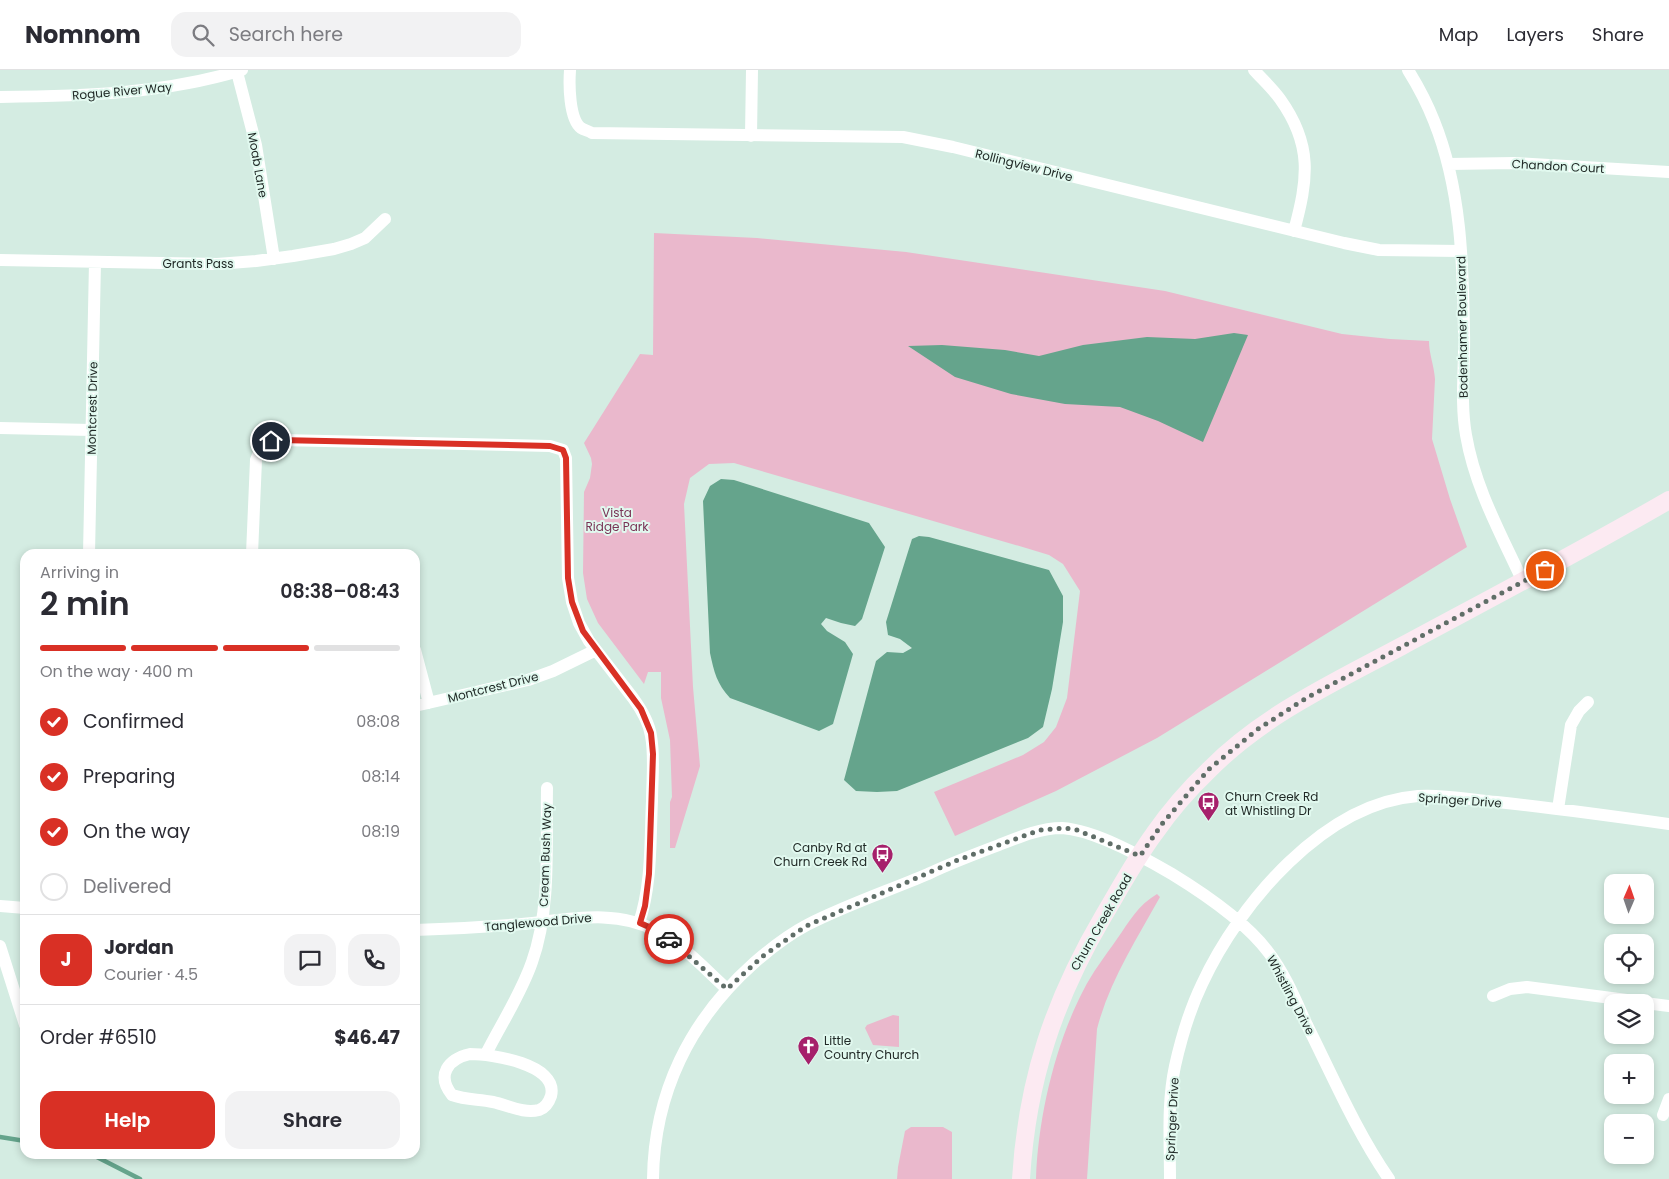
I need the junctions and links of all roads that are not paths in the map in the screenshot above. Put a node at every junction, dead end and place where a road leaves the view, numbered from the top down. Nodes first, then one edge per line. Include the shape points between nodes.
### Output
1 (570, 70) edge
2 (752, 70) edge
3 (1254, 70) edge
4 (1408, 70) edge
5 (240, 71) edge
6 (0, 97) edge
7 (751, 136) junction
8 (1448, 164) junction
9 (1669, 172) edge
10 (385, 219) dead end
11 (1294, 231) junction
12 (1461, 251) junction
13 (274, 259) junction
14 (0, 260) edge
15 (95, 262) junction
16 (0, 428) edge
17 (92, 430) junction
18 (1669, 500) edge
19 (89, 549) edge
20 (252, 549) edge
21 (1523, 582) junction
22 (596, 650) junction
23 (420, 669) edge
24 (1588, 702) dead end
25 (429, 703) junction
26 (420, 705) edge
27 (547, 788) dead end
28 (1558, 809) junction
29 (1669, 824) edge
30 (1140, 856) junction
31 (0, 906) edge
32 (20, 908) edge
33 (1238, 921) junction
34 (542, 922) junction
35 (640, 923) junction
36 (420, 930) edge
37 (0, 946) edge
38 (727, 989) junction
39 (1493, 996) dead end
40 (1604, 998) edge
41 (1654, 1004) edge
42 (1669, 1006) edge
43 (20, 1009) edge
44 (486, 1054) junction
45 (1669, 1099) edge
46 (1663, 1116) dead end
47 (653, 1179) edge
48 (1021, 1179) edge
49 (1170, 1179) edge
50 (1390, 1179) edge

1 - 7 street, Rollingview Drive via 576,121 580,128 592,133
2 - 7 street
3 - 11 street via 1280,98 1302,144 1306,165
4 - 8 street, Bodenhamer Boulevard via 1434,121
5 - 6 street, Rogue River Way via 147,91
5 - 13 street, Moab Lane via 256,145
7 - 11 street, Rollingview Drive via 920,140
8 - 9 street, Chandon Court via 1514,163
8 - 12 street, Bodenhamer Boulevard
10 - 13 street, Grants Pass via 365,238 351,244
11 - 12 street, Rollingview Drive via 1379,250
12 - 21 street, Bodenhamer Boulevard via 1462,392 1466,434 1483,496
13 - 15 street, Grants Pass via 217,264
14 - 15 street, Grants Pass
15 - 17 street, Montcrest Drive
16 - 17 street
17 - 19 street, Montcrest Drive
18 - 21 main road, Churn Creek Road
20 - 22 street via 256,460 259,451 271,441 550,446 563,450 566,458 569,590 579,623
21 - 30 main road, Churn Creek Road via 1312,695 1258,729 1204,775 1154,834
22 - 25 street, Montcrest Drive via 553,672 528,680
22 - 35 street via 641,709 651,733 649,874
23 - 25 street
24 - 28 street via 1571,725
25 - 26 street, Montcrest Drive
27 - 34 street, Cream Bush Way
28 - 29 street, Springer Drive
28 - 33 street, Springer Drive via 1429,796 1409,797 1378,806 1341,823 1301,852 1274,877
30 - 33 street, Whistling Drive
30 - 38 street, Whistling Drive via 1077,830 1040,830 958,860 806,926 763,956
30 - 48 main road, Churn Creek Road via 1080,958 1058,1006 1035,1077
31 - 32 street
33 - 49 street, Springer Drive via 1201,986 1182,1041 1172,1092
33 - 50 street, Whistling Drive via 1274,960 1362,1136
34 - 35 street, Tanglewood Drive via 604,916
34 - 36 street, Tanglewood Drive
34 - 44 street, Cream Bush Way via 533,961
35 - 38 street, Tanglewood Drive via 679,946
37 - 43 street
38 - 47 street, Whistling Drive via 702,1021 676,1065 658,1125
39 - 40 street via 1527,987
41 - 42 street
44 - 44 street via 462,1056 449,1064 444,1078 452,1095 524,1110 545,1107 552,1091 539,1071
45 - 46 street

